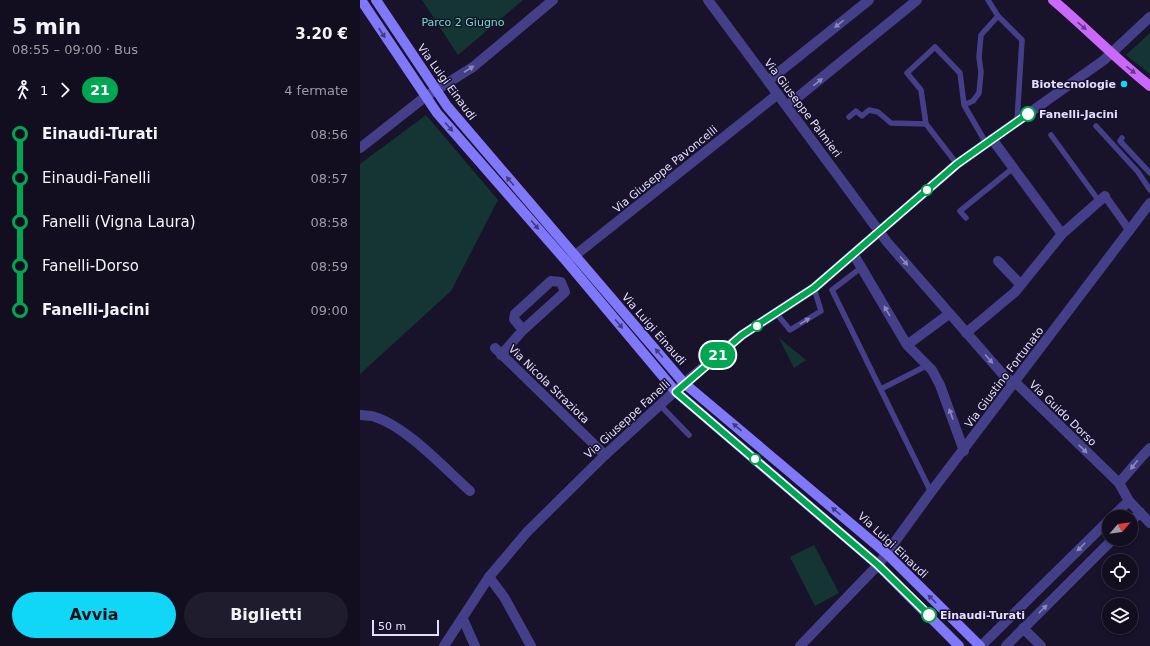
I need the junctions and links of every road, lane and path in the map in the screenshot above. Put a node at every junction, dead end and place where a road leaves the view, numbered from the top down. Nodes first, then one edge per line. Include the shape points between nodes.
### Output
1 (361, 0) edge
2 (376, 0) edge
3 (554, 0) edge
4 (708, 0) edge
5 (869, 0) edge
6 (918, 0) edge
7 (988, 0) edge
8 (1053, 0) edge
9 (998, 16) junction
10 (1150, 17) edge
11 (1113, 53) junction
12 (768, 81) junction
13 (1150, 86) edge
14 (436, 90) junction
15 (778, 94) junction
16 (425, 97) junction
17 (964, 105) junction
18 (787, 106) junction
19 (849, 117) dead end
20 (1017, 121) junction
21 (926, 124) junction
22 (1096, 126) dead end
23 (1051, 135) dead end
24 (1122, 138) dead end
25 (989, 141) junction
26 (360, 148) edge
27 (957, 164) junction
28 (1013, 168) junction
29 (1150, 173) edge
30 (1150, 190) edge
31 (1102, 198) junction
32 (1150, 204) edge
33 (966, 218) dead end
34 (880, 231) junction
35 (1130, 231) junction
36 (1062, 234) junction
37 (854, 255) junction
38 (571, 259) junction
39 (998, 261) dead end
40 (862, 267) junction
41 (1020, 285) junction
42 (814, 288) junction
43 (776, 313) junction
44 (949, 314) junction
45 (522, 330) junction
46 (966, 333) junction
47 (907, 344) junction
48 (928, 365) junction
49 (1015, 382) junction
50 (684, 383) junction
51 (881, 389) junction
52 (676, 392) junction
53 (660, 406) junction
54 (360, 415) edge
55 (689, 435) dead end
56 (1150, 448) edge
57 (964, 451) junction
58 (605, 454) junction
59 (1118, 483) junction
60 (470, 491) dead end
61 (931, 492) junction
62 (1129, 500) junction
63 (1119, 510) edge
64 (1140, 512) joint
65 (1150, 523) edge
66 (1102, 527) edge
67 (1106, 546) edge
68 (887, 554) junction
69 (878, 565) junction
70 (489, 577) junction
71 (463, 619) junction
72 (1023, 628) junction
73 (444, 646) edge
74 (475, 646) edge
75 (531, 646) edge
76 (800, 646) edge
77 (959, 646) edge
78 (980, 646) edge
79 (1006, 646) edge
80 (1041, 646) edge

1 -> 16 main road, Via Luigi Einaudi
2 - 14 main road, Via Luigi Einaudi
14 -> 3 street via 473,67
4 - 12 street, Via Giuseppe Palmieri
5 -> 12 street
18 -> 6 street
7 - 9 lane
8 -> 11 main road
9 - 17 lane via 981,35 979,93 973,101
9 - 20 lane via 1022,40
10 - 11 street, Via Giuseppe Fanelli
11 -> 13 main road via 1121,63
11 - 20 street, Via Giuseppe Fanelli
12 - 15 street, Via Giuseppe Palmieri
14 - 16 street
38 -> 14 main road, Via Luigi Einaudi
15 - 18 street, Via Giuseppe Palmieri
15 - 38 street, Via Giuseppe Pavoncelli
16 - 26 street
16 -> 38 main road, Via Luigi Einaudi
17 - 21 lane via 960,73 935,47 907,73 921,90
17 - 25 lane
18 - 34 street, Via Giuseppe Palmieri
19 - 21 lane via 856,111 862,116 869,110 878,112 891,123
20 - 25 street, Via Giuseppe Fanelli
21 - 27 lane
22 - 30 lane via 1138,172
23 - 31 lane
24 - 29 lane via 1120,141
25 - 27 street, Via Giuseppe Fanelli
25 - 28 street
27 - 34 street, Via Giuseppe Fanelli
28 - 33 lane via 960,211
28 - 36 street
31 - 35 street
31 - 36 street
32 - 35 street, Via Giustino Fortunato
34 - 37 street, Via Giuseppe Fanelli
34 -> 44 street, Via Guido Dorso
35 - 49 street, Via Giustino Fortunato
36 - 41 street
37 - 40 street
37 - 42 street, Via Giuseppe Fanelli
50 -> 38 main road, Via Luigi Einaudi
38 -> 52 main road, Via Luigi Einaudi
39 - 41 street
47 -> 40 street
40 - 51 lane via 832,290
41 - 46 street
42 - 43 street, Via Giuseppe Fanelli
43 -> 42 lane via 790,330 821,311
43 - 50 street, Via Giuseppe Fanelli via 742,335
44 - 46 street, Via Guido Dorso
44 - 47 street
45 - 45 street via 565,292 561,282 551,281 515,314 514,319
45 - 58 street, Via Nicola Straziota via 498,352
46 -> 49 street, Via Guido Dorso via 1007,379
47 - 48 street
48 - 51 lane
57 -> 48 street via 940,385
49 - 57 street, Via Giustino Fortunato
49 -> 59 street, Via Guido Dorso
50 - 52 street, Via Giuseppe Fanelli
68 -> 50 main road, Via Luigi Einaudi
51 - 61 lane
52 - 53 street, Via Giuseppe Fanelli
52 - 69 main road, Via Luigi Einaudi
53 - 55 lane
53 - 58 street, Via Giuseppe Fanelli
54 - 60 street via 374,416 389,423 415,442
56 -> 59 street
57 - 61 street, Via Giustino Fortunato
58 - 70 street, Via Giuseppe Fanelli via 527,532
59 - 62 street, Via Guido Dorso
61 - 68 street, Via Giustino Fortunato
62 - 63 street
62 - 64 street, Via Guido Dorso
64 - 65 street, Via Guido Dorso
66 -> 78 street
72 -> 67 street
68 - 69 street, Via Giustino Fortunato
78 -> 68 main road, Via Luigi Einaudi
69 - 76 street, Via Giustino Fortunato
69 - 77 main road, Via Luigi Einaudi
70 - 71 street, Via Giuseppe Fanelli
70 - 75 street via 504,597
71 - 73 street, Via Giuseppe Fanelli
71 - 74 street
72 - 79 street
72 - 80 street

